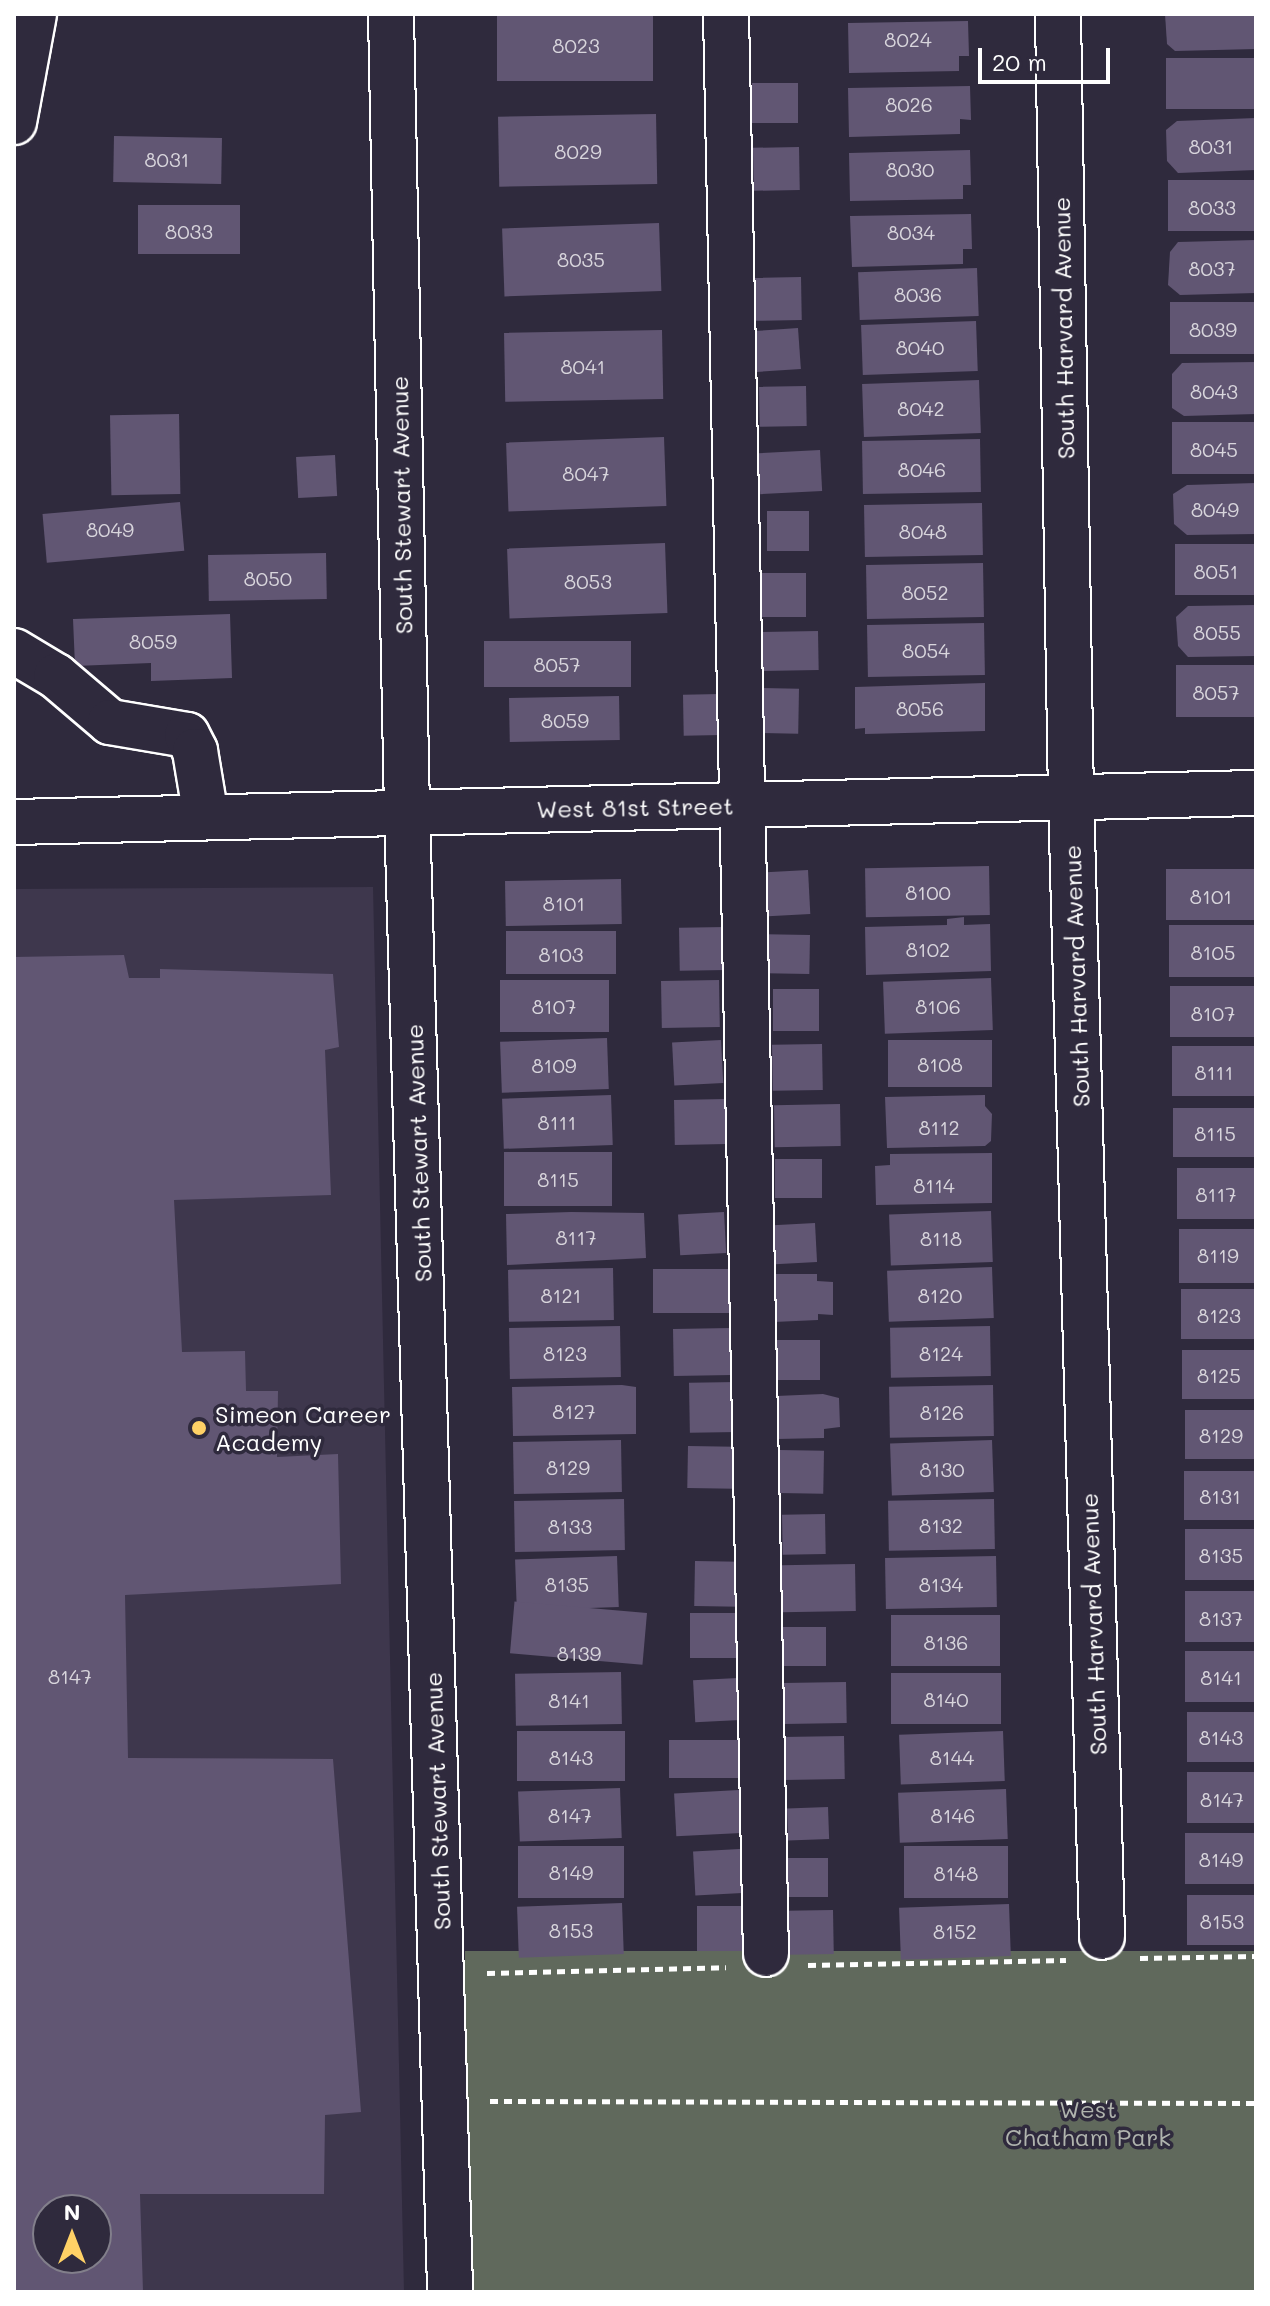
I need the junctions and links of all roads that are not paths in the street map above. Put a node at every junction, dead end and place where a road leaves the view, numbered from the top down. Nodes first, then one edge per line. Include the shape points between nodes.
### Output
1 (34, 14) edge
2 (391, 14) edge
3 (726, 14) edge
4 (1058, 14) edge
5 (14, 122) edge
6 (14, 651) edge
7 (1256, 793) edge
8 (1071, 797) junction
9 (742, 804) junction
10 (407, 813) junction
11 (206, 817) junction
12 (14, 822) edge
13 (1104, 1952) road end
14 (769, 1962) road end
15 (450, 2292) edge

1 - 5 street
2 - 10 street, South Stewart Avenue
3 - 9 street
4 - 8 street, South Harvard Avenue
6 - 11 street via 56,676 110,722 187,735 195,751
7 - 8 street, West 81st Street
8 - 9 street, West 81st Street
8 - 13 street, South Harvard Avenue
9 - 10 street, West 81st Street
9 - 14 street
10 - 11 street, West 81st Street
10 - 15 street, South Stewart Avenue
11 - 12 street, West 81st Street

